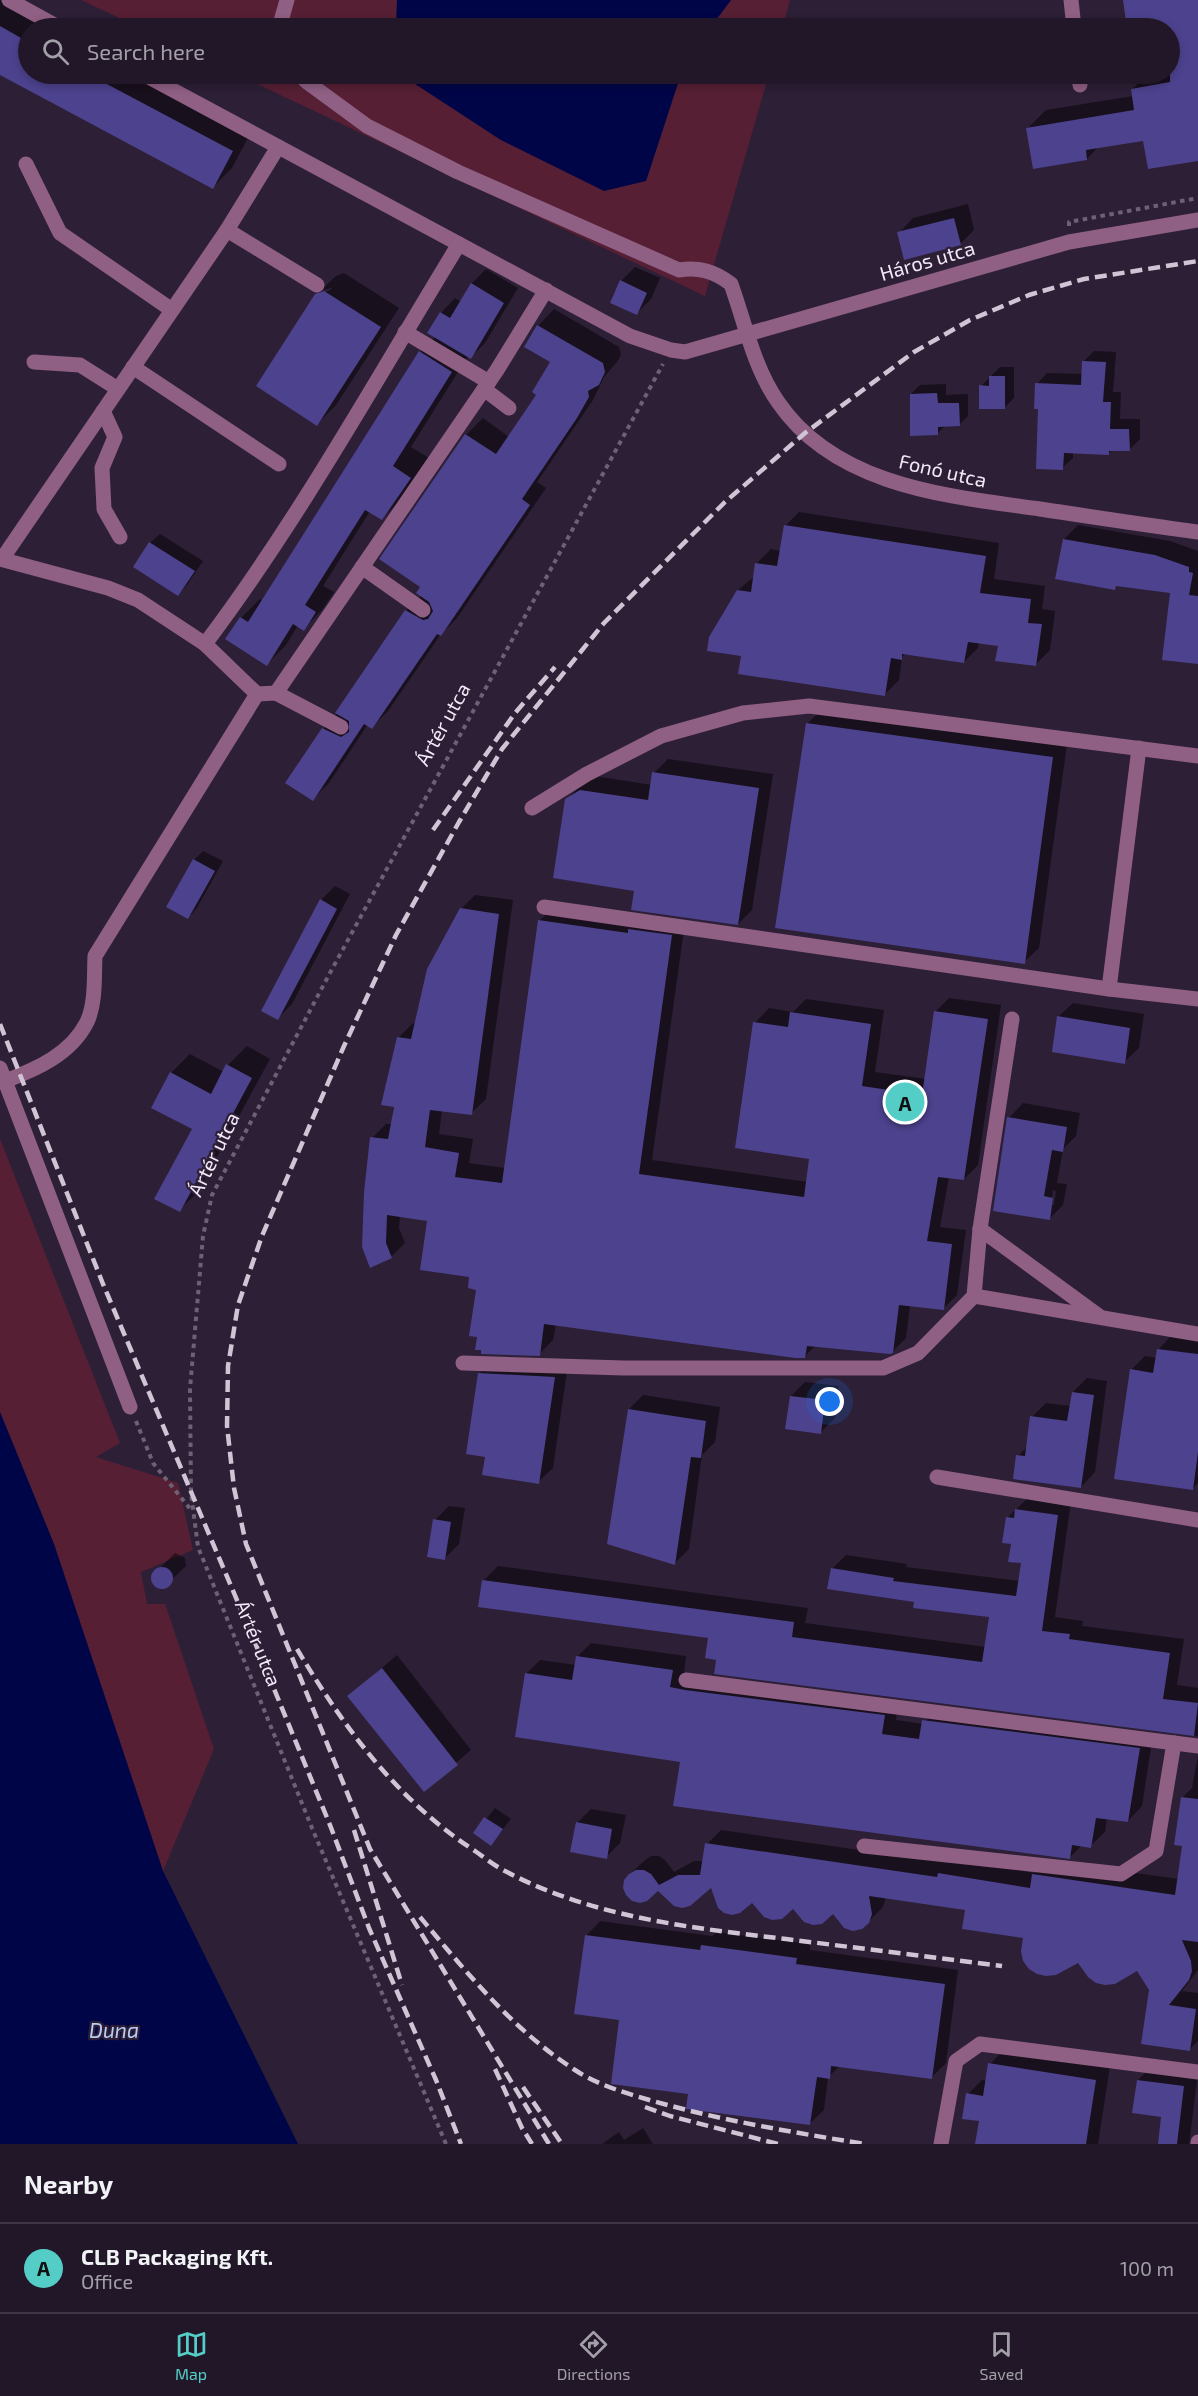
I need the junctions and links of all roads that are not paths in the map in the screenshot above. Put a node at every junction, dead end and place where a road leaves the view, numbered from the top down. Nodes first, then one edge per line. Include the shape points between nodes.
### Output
1 (9, 0) edge
2 (287, 0) edge
3 (1071, 0) edge
4 (42, 18) edge
5 (282, 18) edge
6 (1073, 18) edge
7 (161, 84) edge
8 (310, 84) edge
9 (278, 147) junction
10 (26, 164) dead end
11 (1198, 220) edge
12 (227, 230) junction
13 (459, 244) junction
14 (317, 285) dead end
15 (546, 290) junction
16 (172, 310) junction
17 (405, 332) junction
18 (749, 335) junction
19 (34, 362) dead end
20 (134, 367) junction
21 (486, 386) junction
22 (118, 389) junction
23 (509, 408) dead end
24 (103, 411) junction
25 (279, 464) dead end
26 (1198, 532) edge
27 (120, 537) dead end
28 (1, 559) edge
29 (363, 567) junction
30 (423, 610) dead end
31 (204, 644) junction
32 (276, 693) junction
33 (257, 694) junction
34 (341, 727) dead end
35 (1139, 748) junction
36 (1198, 756) edge
37 (532, 808) dead end
38 (544, 907) dead end
39 (1109, 988) junction
40 (1198, 999) edge
41 (1012, 1019) dead end
42 (2, 1075) edge
43 (980, 1229) junction
44 (974, 1296) junction
45 (1102, 1318) junction
46 (1198, 1334) edge
47 (463, 1363) dead end
48 (130, 1407) road end
49 (937, 1477) dead end
50 (1198, 1520) edge
51 (686, 1680) dead end
52 (1174, 1743) junction
53 (1198, 1746) edge
54 (864, 1846) dead end
55 (1198, 2072) edge
56 (941, 2144) edge

1 - 4 street
2 - 5 street
3 - 6 street
7 - 9 street
8 - 18 street, Fonó utca via 367,126 458,172 679,270 697,267 721,276 731,284
9 - 12 street
9 - 13 street
10 - 16 street via 60,232
11 - 18 street, Háros utca via 1069,242
12 - 14 street
12 - 16 street
13 - 15 street
13 - 17 street
15 - 18 street, Háros utca via 630,336 671,350 685,352
15 - 21 street
16 - 20 street
17 - 21 street
17 - 31 street via 309,492
18 - 26 street, Fonó utca via 760,372 778,403 818,443 860,469 955,497
19 - 22 street via 80,365
20 - 22 street
20 - 25 street
21 - 23 street
21 - 29 street
22 - 24 street
24 - 27 street via 115,437 102,468 104,509
24 - 28 street
28 - 31 street via 138,600
29 - 30 street
29 - 32 street
31 - 33 street
32 - 33 street
32 - 34 street
33 - 42 street via 95,956 88,1021 57,1057
35 - 36 street
35 - 37 street via 809,706 743,713 661,736
35 - 39 street
38 - 39 street
39 - 40 street
41 - 43 street
42 - 48 street
43 - 44 street
43 - 45 street
44 - 45 street
44 - 47 street via 918,1353 883,1368 624,1368
45 - 46 street
49 - 50 street
51 - 52 street
52 - 53 street
52 - 54 street via 1156,1851 1121,1874
55 - 56 street via 980,2044 956,2061

